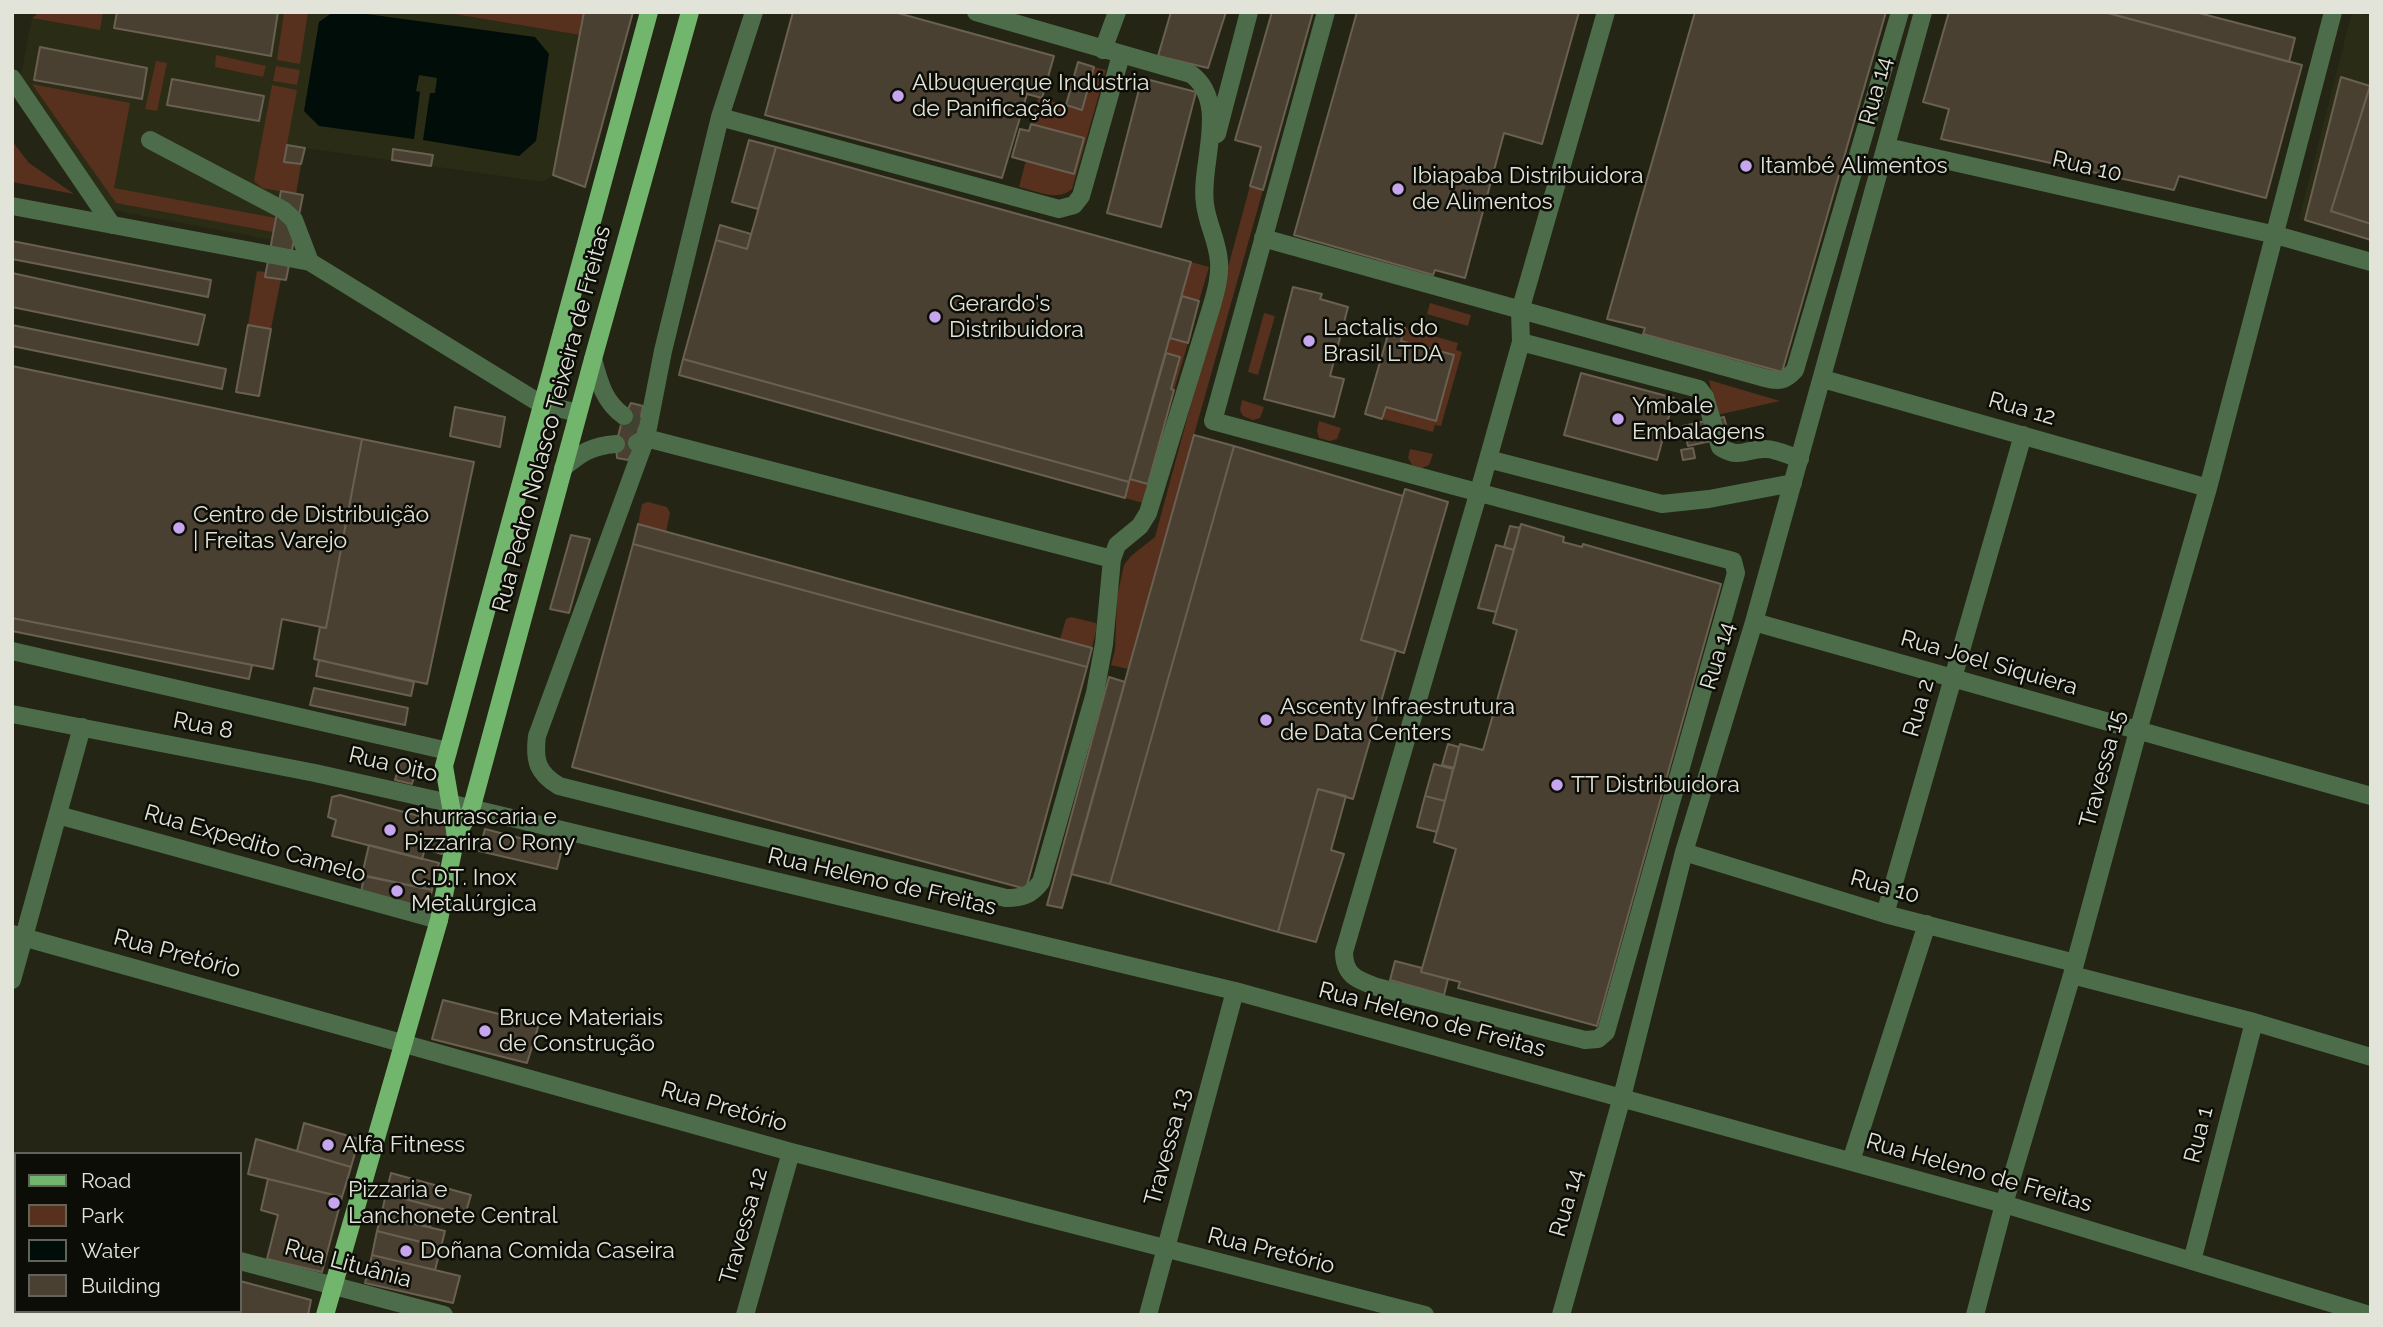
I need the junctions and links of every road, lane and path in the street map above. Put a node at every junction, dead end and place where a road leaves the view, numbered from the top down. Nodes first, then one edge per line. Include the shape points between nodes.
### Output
1 (649, 12) edge
2 (690, 12) edge
3 (754, 12) edge
4 (976, 12) edge
5 (1117, 12) edge
6 (1249, 12) edge
7 (1326, 12) edge
8 (1606, 12) edge
9 (1900, 12) edge
10 (1923, 12) edge
11 (2333, 12) edge
12 (1103, 50) junction
13 (1121, 55) junction
14 (12, 78) edge
15 (720, 117) junction
16 (150, 140) dead end
17 (1886, 147) junction
18 (1208, 169) junction
19 (12, 206) edge
20 (112, 225) junction
21 (2276, 235) junction
22 (1263, 238) junction
23 (310, 262) junction
24 (2371, 262) edge
25 (1520, 311) junction
26 (1521, 342) junction
27 (593, 359) junction
28 (1823, 379) junction
29 (541, 404) junction
30 (578, 413) junction
31 (624, 416) tunnel mouth
32 (2023, 435) junction
33 (641, 436) junction
34 (615, 444) dead end
35 (1488, 459) junction
36 (1800, 459) junction
37 (563, 468) junction
38 (1793, 483) junction
39 (2208, 488) junction
40 (1479, 491) junction
41 (1112, 559) junction
42 (1754, 622) junction
43 (12, 651) edge
44 (1953, 677) junction
45 (12, 714) edge
46 (82, 727) junction
47 (2138, 731) junction
48 (448, 751) junction
49 (315, 773) joint
50 (2371, 796) edge
51 (460, 806) junction
52 (58, 815) junction
53 (1684, 852) junction
54 (1885, 914) junction
55 (439, 920) junction
56 (1927, 924) junction
57 (18, 936) edge
58 (2074, 969) junction
59 (12, 980) edge
60 (1234, 992) junction
61 (2254, 1022) junction
62 (403, 1042) junction
63 (2371, 1057) edge
64 (1622, 1097) junction
65 (791, 1152) junction
66 (1851, 1161) junction
67 (2004, 1204) junction
68 (1166, 1250) junction
69 (2192, 1261) junction
70 (242, 1262) edge
71 (332, 1286) junction
72 (325, 1315) edge
73 (444, 1315) edge
74 (744, 1315) edge
75 (1148, 1315) edge
76 (1425, 1315) edge
77 (1560, 1315) edge
78 (1975, 1315) edge
79 (2370, 1315) edge

1 - 29 main road, Rua Pedro Nolasco Teixeira de Freitas
2 - 27 main road, Rua Pedro Nolasco Teixeira de Freitas
3 - 15 street
4 - 12 street
5 - 12 street
6 - 18 street
7 - 22 street
8 - 25 street
9 - 25 street via 1795,370 1787,379 1765,378
10 - 17 street, Rua 14
11 - 21 street, Travessa 15
12 - 13 street
13 - 15 street via 1082,196 1074,205 1059,209
13 - 18 street via 1191,74 1203,83 1211,118
14 - 20 street
15 - 33 street
16 - 23 street via 283,210 294,220
17 - 21 street, Rua 10
17 - 28 street, Rua 14
18 - 41 street via 1204,202 1219,260 1218,281 1148,513 1117,545
19 - 20 street
20 - 23 street
21 - 24 street, Rua 10
21 - 39 street, Travessa 15
22 - 25 street
22 - 40 street via 1213,421
23 - 29 street
25 - 26 street
26 - 35 street
26 - 36 street via 1699,389 1720,447 1739,454 1766,449
27 - 30 main road, Rua Pedro Nolasco Teixeira de Freitas
27 - 31 street via 601,388
28 - 32 street, Rua 12
28 - 36 street, Rua 14
29 - 30 street
29 - 48 main road, Rua Pedro Nolasco Teixeira de Freitas
30 - 37 main road, Rua Pedro Nolasco Teixeira de Freitas
32 - 39 street, Rua 12
32 - 44 street, Rua 2
33 - 41 street
33 - 41 street via 537,736 537,767 559,786 1006,898 1022,898 1041,882 1095,693
34 - 37 street via 581,453
35 - 38 street via 1662,504
35 - 40 street
36 - 38 street, Rua 14
37 - 51 main road, Rua Pedro Nolasco Teixeira de Freitas
38 - 42 street, Rua 14
39 - 47 street, Travessa 15
40 - 40 street via 1735,565 1606,1032 1598,1039 1586,1040 1377,987 1355,979 1344,962
42 - 44 street, Rua Joel Siquiera
42 - 53 street, Rua 14
43 - 48 street
44 - 47 street, Rua Joel Siquiera
44 - 54 street, Rua 2
45 - 46 street
46 - 49 street, Rua 8
46 - 52 street
47 - 50 street, Rua Joel Siquiera
47 - 58 street, Travessa 15
48 - 51 main road, Rua Pedro Nolasco Teixeira de Freitas via 444,771
49 - 51 street, Rua Oito
51 - 55 main road, Rua Pedro Nolasco Teixeira de Freitas
51 - 60 street, Rua Heleno de Freitas
52 - 55 street, Rua Expedito Camelo
52 - 57 street
53 - 54 street, Rua 10
53 - 64 street, Rua 14
54 - 56 street, Rua 10
55 - 62 main road, Rua Pedro Nolasco Teixeira de Freitas
56 - 58 street, Rua 10
56 - 66 street
57 - 59 street
57 - 62 street, Rua Pretório
58 - 61 street, Rua 10
58 - 67 street, Travessa 15
60 - 64 street, Rua Heleno de Freitas
60 - 68 street, Travessa 13
61 - 63 street, Rua 10
61 - 69 street, Rua 1
62 - 65 street, Rua Pretório
62 - 71 main road, Rua Pedro Nolasco Teixeira de Freitas
64 - 66 street, Rua Heleno de Freitas
64 - 77 street, Rua 14
65 - 68 street, Rua Pretório
65 - 74 street, Travessa 12
66 - 67 street, Rua Heleno de Freitas
67 - 69 street, Rua Heleno de Freitas
67 - 78 street, Travessa 15
68 - 75 street, Travessa 13
68 - 76 street, Rua Pretório
69 - 79 street, Rua Heleno de Freitas
70 - 71 street, Rua Lituânia
71 - 72 main road, Rua Pedro Nolasco Teixeira de Freitas
71 - 73 street, Rua Lituânia

